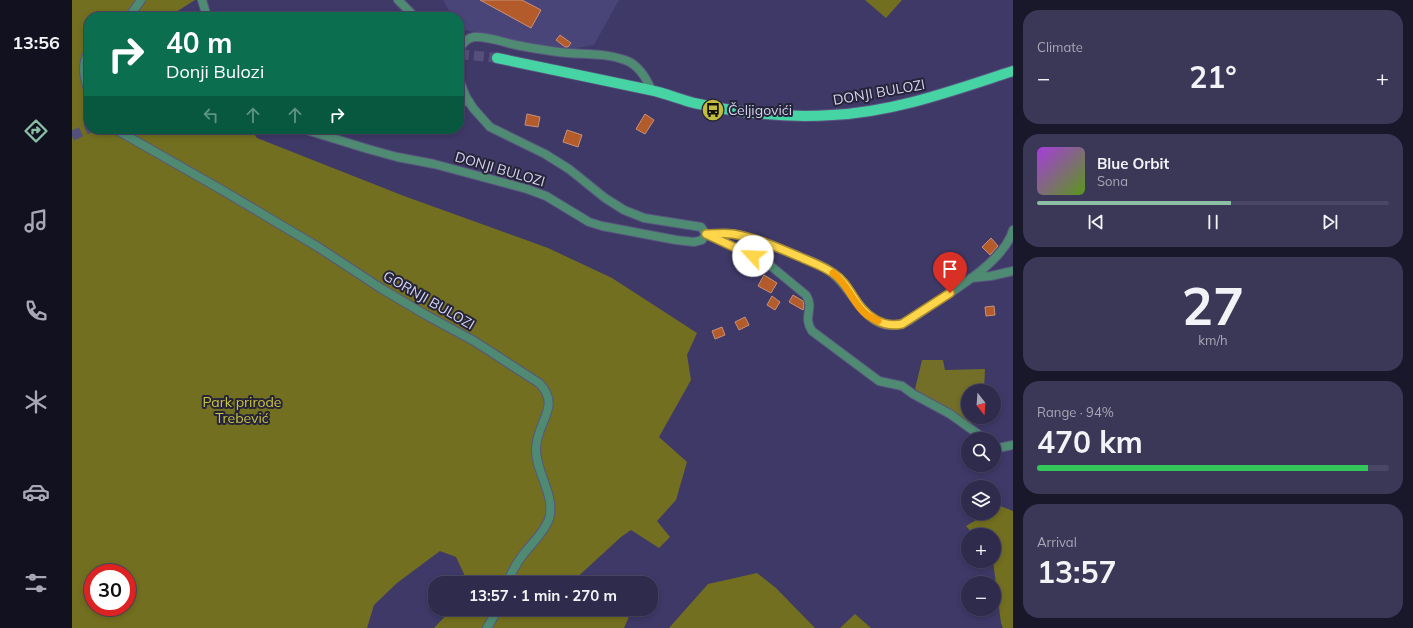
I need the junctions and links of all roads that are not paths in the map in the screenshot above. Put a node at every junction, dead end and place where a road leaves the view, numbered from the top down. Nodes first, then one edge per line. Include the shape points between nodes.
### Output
1 (141, 0) edge
2 (202, 0) edge
3 (398, 0) edge
4 (133, 12) edge
5 (205, 12) edge
6 (410, 12) edge
7 (464, 42) edge
8 (497, 58) tunnel mouth
9 (1013, 71) edge
10 (464, 90) edge
11 (652, 91) junction
12 (464, 101) edge
13 (469, 102) junction
14 (124, 134) edge
15 (319, 134) edge
16 (1013, 230) edge
17 (706, 234) junction
18 (1013, 271) edge
19 (970, 278) junction
20 (975, 432) edge
21 (1013, 445) edge
22 (1001, 448) edge
23 (511, 576) edge
24 (494, 616) edge
25 (487, 628) edge

1 - 4 street
2 - 5 street
3 - 6 street
7 - 11 street via 483,37 537,49 625,60 642,73
8 - 11 main road, DONJI BULOZI
9 - 11 main road, DONJI BULOZI via 916,102 832,116 775,115 732,110
10 - 13 street, DONJI BULOZI
12 - 13 street
13 - 17 street, DONJI BULOZI via 490,127 545,154 624,210 644,218 701,226
14 - 23 street, GORNJI BULOZI via 312,243 382,289 474,341 546,390 550,399 549,407 536,448 538,465 550,501 549,520 544,530 521,557
15 - 17 street, DONJI BULOZI via 397,157 434,164 527,189 546,196 589,222 602,226 694,242 702,240
16 - 19 street, DONJI BULOZI via 1000,252
17 - 19 street, DONJI BULOZI via 732,234 764,242 824,267 845,284 867,315 894,326 910,320
17 - 20 street via 761,259 806,295 810,305 807,318 812,331 879,382 902,386
18 - 19 street
21 - 22 street
24 - 25 street

